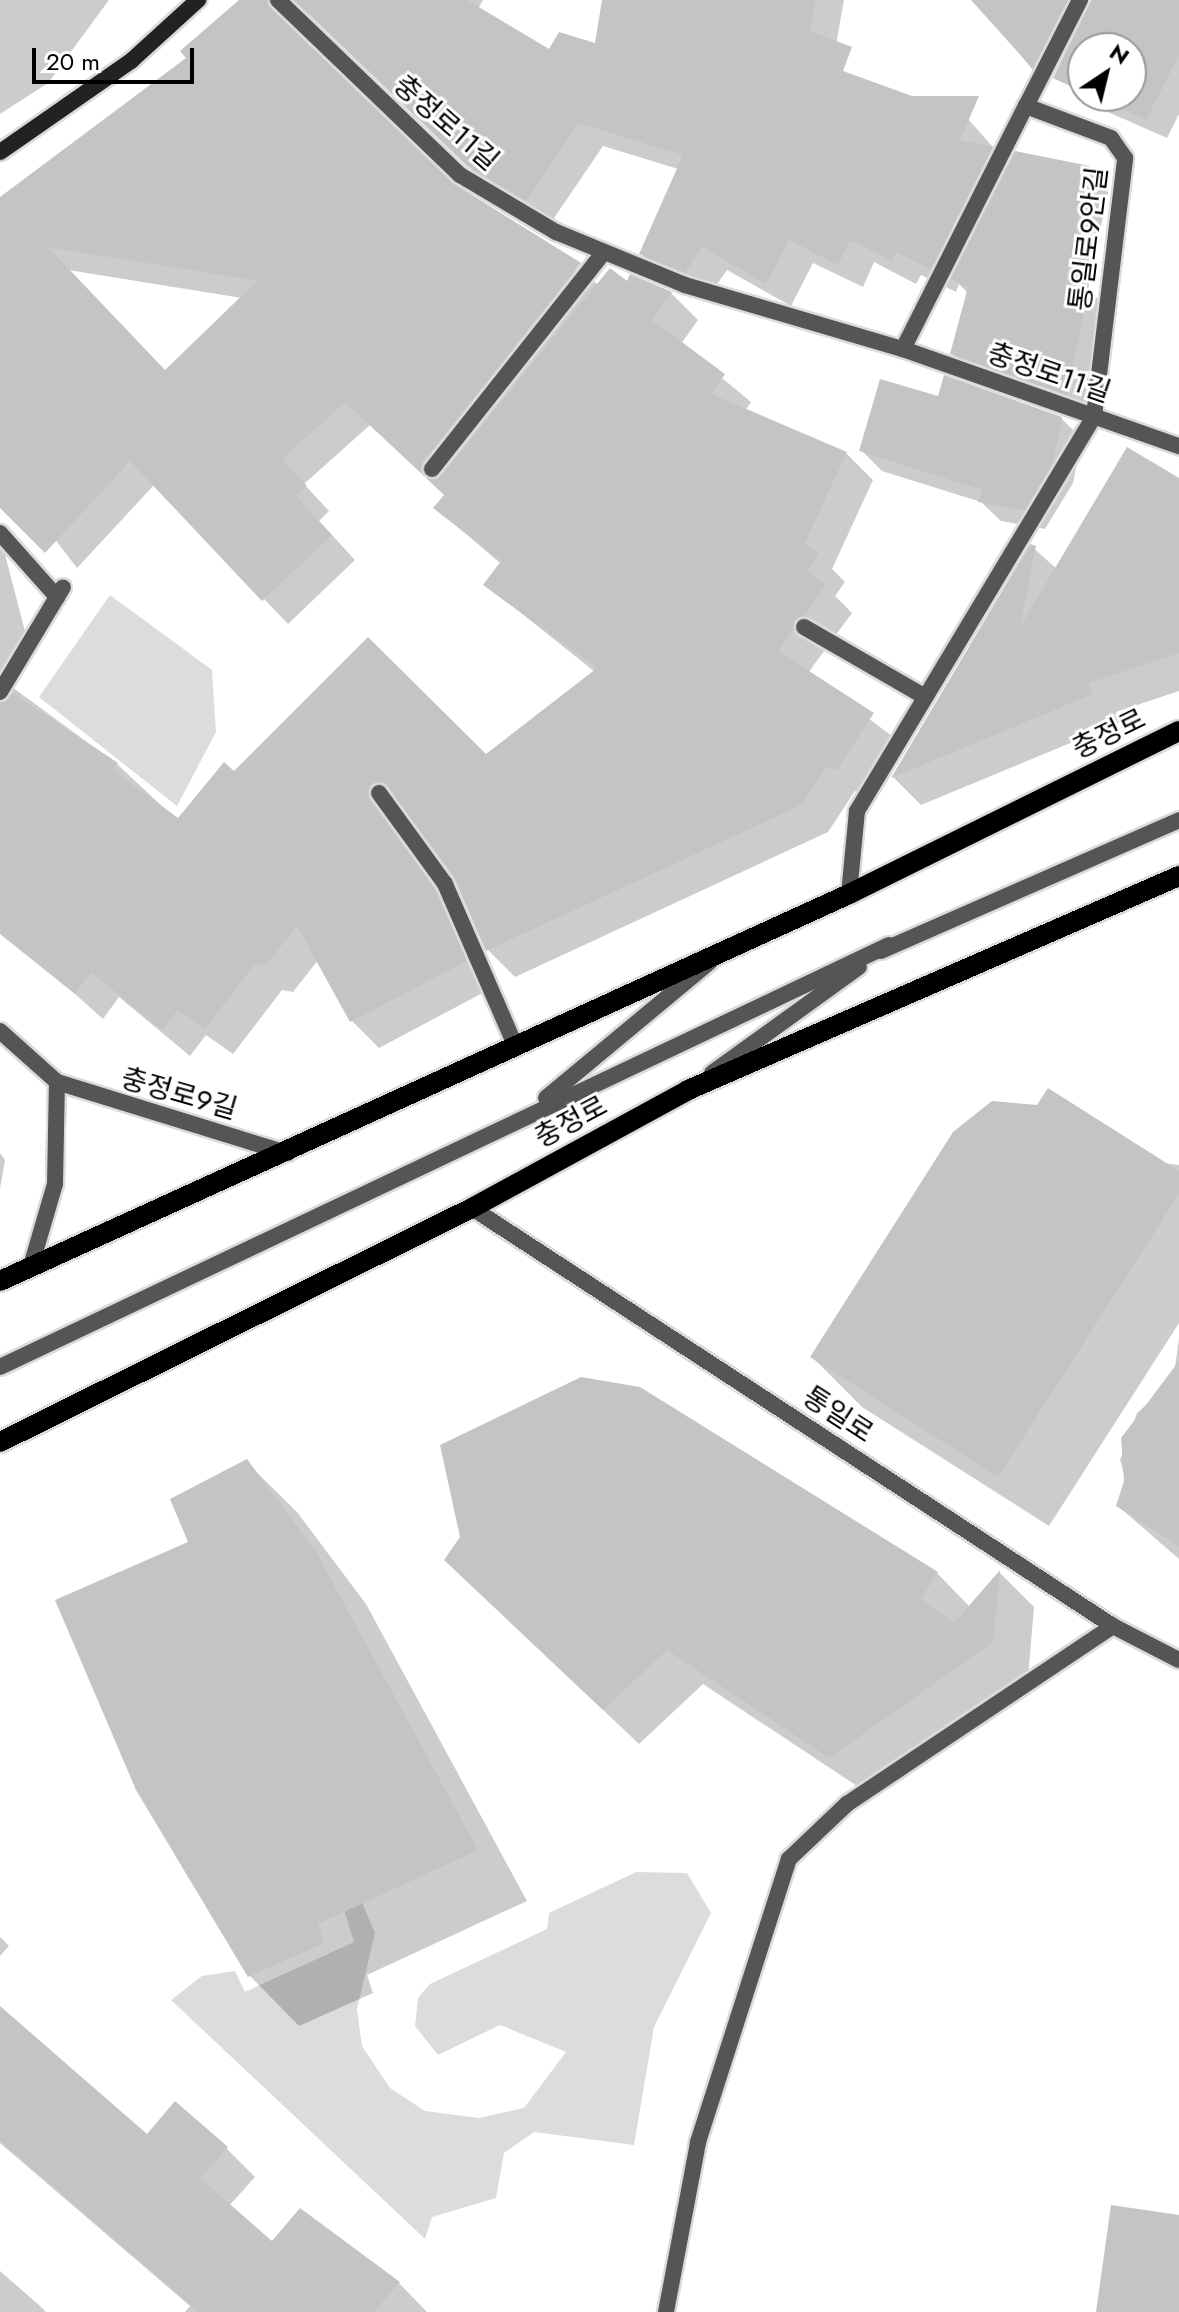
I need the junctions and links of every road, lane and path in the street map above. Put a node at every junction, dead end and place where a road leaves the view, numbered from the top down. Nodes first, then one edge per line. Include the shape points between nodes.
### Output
1 (198, 0) edge
2 (278, 0) edge
3 (1080, 0) edge
4 (1026, 106) junction
5 (0, 152) edge
6 (603, 253) junction
7 (903, 349) junction
8 (1094, 416) junction
9 (1179, 446) edge
10 (432, 469) dead end
11 (0, 533) edge
12 (804, 627) dead end
13 (0, 692) edge
14 (925, 697) junction
15 (1179, 731) edge
16 (379, 793) dead end
17 (1179, 820) edge
18 (1179, 876) edge
19 (1179, 883) edge
20 (1158, 886) junction
21 (849, 894) junction
22 (889, 945) junction
23 (720, 954) junction
24 (0, 1031) edge
25 (515, 1045) junction
26 (57, 1082) junction
27 (688, 1090) junction
28 (524, 1115) junction
29 (287, 1153) junction
30 (472, 1208) junction
31 (31, 1266) junction
32 (0, 1281) edge
33 (0, 1367) edge
34 (0, 1442) edge
35 (1113, 1626) junction
36 (1179, 1660) edge
37 (666, 2312) edge

1 - 5 main road via 131,61
2 - 6 street, 충정로11길 via 460,175
3 - 4 street
4 - 7 street
4 - 8 street, 통일로9안길 via 1111,138 1125,158
6 - 7 street, 충정로11길
6 - 10 street
7 - 8 street, 충정로11길
8 - 9 street, 충정로11길
8 - 14 street
11 - 13 street via 60,592
12 - 14 street
14 - 21 street via 857,811
15 - 21 main road, 충정로
16 - 25 street via 445,884
17 - 22 street
18 - 20 main road, 충정로
19 - 20 main road
20 - 27 main road, 충정로
21 - 23 main road, 충정로
22 - 27 street
22 - 28 street
23 - 25 main road, 충정로
23 - 28 street
24 - 26 street, 충정로9길
25 - 29 main road, 충정로
26 - 29 street, 충정로9길
26 - 31 street via 52,1207
27 - 30 main road, 충정로
28 - 33 street
29 - 31 main road, 충정로
30 - 34 main road, 충정로
30 - 35 street, 통일로
31 - 32 main road, 충정로
35 - 36 street, 통일로
35 - 37 street via 847,1804 789,1859 698,2142

